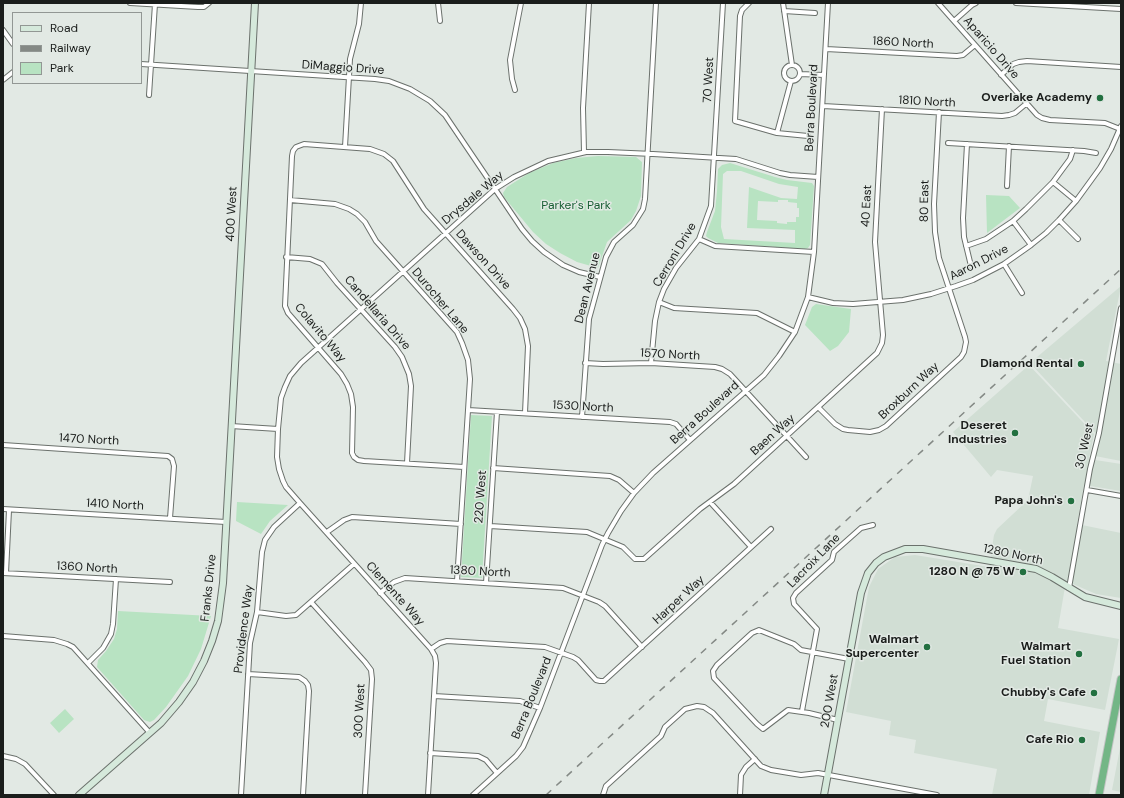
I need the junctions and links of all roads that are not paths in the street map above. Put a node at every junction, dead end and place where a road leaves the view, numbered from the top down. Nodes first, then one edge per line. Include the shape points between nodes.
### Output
1 (130, 3) edge
2 (209, 3) edge
3 (255, 3) edge
4 (361, 3) edge
5 (438, 3) edge
6 (521, 3) edge
7 (589, 3) edge
8 (656, 3) edge
9 (723, 3) edge
10 (749, 3) edge
11 (783, 3) edge
12 (828, 3) edge
13 (938, 3) edge
14 (976, 3) edge
15 (1016, 3) edge
16 (155, 4) junction
17 (1121, 9) edge
18 (784, 11) junction
19 (815, 13) dead end
20 (440, 21) dead end
21 (954, 21) junction
22 (3, 30) edge
23 (12, 43) edge
24 (976, 45) junction
25 (826, 49) junction
26 (142, 64) edge
27 (151, 65) junction
28 (792, 65) junction
29 (1121, 67) edge
30 (251, 72) junction
31 (12, 73) edge
32 (800, 74) junction
33 (824, 75) junction
34 (1001, 75) junction
35 (349, 77) junction
36 (3, 80) edge
37 (791, 81) junction
38 (515, 90) dead end
39 (149, 95) dead end
40 (1027, 103) junction
41 (823, 106) junction
42 (882, 109) junction
43 (939, 112) junction
44 (1120, 128) edge
45 (777, 133) junction
46 (808, 136) dead end
47 (948, 143) dead end
48 (967, 144) junction
49 (1009, 146) junction
50 (296, 147) joint
51 (345, 147) junction
52 (1073, 150) junction
53 (584, 152) junction
54 (647, 153) junction
55 (1096, 153) dead end
56 (715, 158) junction
57 (818, 177) junction
58 (1054, 182) junction
59 (1008, 186) dead end
60 (495, 190) junction
61 (290, 200) junction
62 (1076, 201) junction
63 (1059, 220) junction
64 (1013, 221) junction
65 (446, 234) junction
66 (699, 238) junction
67 (1078, 239) dead end
68 (1031, 245) junction
69 (966, 246) junction
70 (814, 252) junction
71 (286, 257) junction
72 (1004, 264) junction
73 (971, 266) dead end
74 (403, 272) junction
75 (600, 277) junction
76 (949, 289) junction
77 (1022, 293) dead end
78 (808, 297) junction
79 (659, 302) junction
80 (880, 303) junction
81 (1121, 308) edge
82 (361, 310) junction
83 (794, 332) junction
84 (318, 348) junction
85 (965, 348) joint
86 (585, 363) junction
87 (652, 363) junction
88 (745, 391) junction
89 (818, 407) junction
90 (468, 410) junction
91 (497, 412) junction
92 (525, 414) junction
93 (582, 417) junction
94 (231, 426) junction
95 (278, 429) junction
96 (786, 436) junction
97 (690, 440) junction
98 (3, 445) edge
99 (806, 457) dead end
100 (407, 463) junction
101 (464, 467) junction
102 (493, 468) junction
103 (1087, 490) junction
104 (634, 493) junction
105 (1121, 496) edge
106 (710, 502) junction
107 (300, 504) junction
108 (3, 509) edge
109 (9, 510) junction
110 (170, 518) junction
111 (226, 522) junction
112 (461, 524) junction
113 (873, 525) dead end
114 (490, 526) junction
115 (771, 529) dead end
116 (326, 532) junction
117 (605, 539) junction
118 (751, 547) junction
119 (893, 552) joint
120 (354, 564) junction
121 (4, 573) edge
122 (116, 579) junction
123 (457, 581) junction
124 (170, 582) dead end
125 (486, 583) junction
126 (1068, 588) junction
127 (380, 593) junction
128 (582, 596) junction
129 (311, 602) junction
130 (1121, 606) edge
131 (257, 612) junction
132 (3, 636) edge
133 (642, 647) junction
134 (431, 649) junction
135 (561, 652) junction
136 (813, 652) junction
137 (849, 658) junction
138 (88, 663) junction
139 (248, 674) junction
140 (1120, 682) edge
141 (434, 696) junction
142 (540, 708) junction
143 (802, 711) junction
144 (838, 720) junction
145 (150, 733) junction
146 (430, 753) junction
147 (3, 756) edge
148 (755, 759) junction
149 (497, 773) junction
150 (828, 775) junction
151 (54, 795) edge
152 (80, 795) edge
153 (241, 795) edge
154 (303, 795) edge
155 (365, 795) edge
156 (428, 795) edge
157 (473, 795) edge
158 (603, 795) edge
159 (740, 795) edge
160 (824, 795) edge
161 (937, 795) edge
162 (1099, 795) edge

1 - 16 street
2 - 16 street via 198,7
3 - 30 street, 400 West
4 - 35 street
5 - 20 street
6 - 38 street via 510,60
7 - 53 street via 583,108
8 - 54 street, Dean Avenue
9 - 56 street, 70 West
10 - 45 street via 740,16 735,121
11 - 18 street
12 - 25 street, Berra Boulevard
13 - 21 street, Aparicio Drive
14 - 21 street
15 - 17 street
16 - 27 street
18 - 19 street
18 - 28 street
21 - 24 street, Aparicio Drive
22 - 23 street
24 - 25 street, 1860 North via 963,55 957,56
24 - 34 street, Aparicio Drive
25 - 33 street, Berra Boulevard
26 - 27 street, DiMaggio Drive
27 - 30 street, DiMaggio Drive
27 - 39 street
28 - 32 street via 798,68
28 - 37 street via 784,71 785,78
29 - 34 street via 1027,61 1013,64
30 - 35 street, DiMaggio Drive
30 - 94 street, 400 West
31 - 36 street
32 - 33 street
32 - 37 street via 797,80
33 - 41 street, Berra Boulevard
34 - 40 street, Aparicio Drive
35 - 51 street
35 - 60 street, DiMaggio Drive via 396,83 430,101 450,121
37 - 45 street
40 - 43 street, 1810 North via 1009,115
40 - 44 street, Aparicio Drive via 1042,118 1105,123
41 - 42 street, 1810 North
41 - 57 street, Berra Boulevard
42 - 43 street, 1810 North
42 - 80 street, 40 East via 875,224
43 - 76 street, 80 East via 934,220 939,258
44 - 62 street, Aaron Drive via 1111,150
45 - 46 street
47 - 48 street
48 - 49 street
48 - 69 street via 963,218
49 - 52 street
49 - 59 street
50 - 51 street, Dawson Drive via 304,144
50 - 61 street, Colavito Way via 292,156
51 - 65 street, Dawson Drive via 370,149 389,158 397,166 424,209
52 - 55 street
52 - 58 street via 1070,159
53 - 54 street, Drysdale Way
53 - 60 street, Drysdale Way via 540,164
54 - 56 street, Drysdale Way
54 - 75 street, Dean Avenue via 643,209 633,225 610,246
56 - 57 street, Drysdale Way via 736,159 790,175
56 - 66 street, Cerroni Drive via 711,206
57 - 70 street, Berra Boulevard
58 - 62 street
58 - 64 street
60 - 65 street, Drysdale Way
60 - 75 street, DiMaggio Drive via 522,229 544,252 567,267
61 - 71 street, Colavito Way
61 - 74 street, Durocher Lane via 335,204 353,211 365,222 376,241
62 - 63 street, Aaron Drive
63 - 67 street
63 - 68 street, Aaron Drive
64 - 68 street
64 - 69 street via 986,239
65 - 74 street, Drysdale Way
65 - 92 street, Dawson Drive via 513,309 522,323 529,352
66 - 70 street via 714,246
66 - 79 street, Cerroni Drive via 676,268
68 - 72 street, Aaron Drive
69 - 73 street
70 - 78 street, Berra Boulevard
71 - 82 street, Candellaria Drive via 310,259 322,264
71 - 84 street, Colavito Way via 285,306
72 - 76 street, Aaron Drive
72 - 77 street
74 - 82 street, Drysdale Way
74 - 90 street, Durocher Lane via 457,332 462,342 469,367
75 - 86 street, Dean Avenue via 589,319
76 - 80 street, Aaron Drive via 916,298
76 - 85 street, 80 East via 965,337
78 - 80 street, Aaron Drive via 833,303
78 - 83 street, Berra Boulevard
79 - 83 street via 674,308 756,313
79 - 87 street, Cerroni Drive
80 - 89 street, Baen Way via 883,335 879,350
81 - 103 street, 30 West
82 - 84 street, Drysdale Way
82 - 100 street, Candellaria Drive via 399,352 409,374 411,392
83 - 88 street, Berra Boulevard via 783,351 764,374
84 - 95 street, Drysdale Way via 297,367 287,381 281,398
84 - 100 street, Colavito Way via 341,374 351,394 351,448 354,457 364,461
85 - 89 street, Broxburn Way via 961,357 879,430 870,432 843,429
86 - 87 street, 1570 North
86 - 93 street, Dean Avenue
87 - 88 street, 1570 North via 719,368 728,372
88 - 96 street, 1570 North
88 - 97 street, Berra Boulevard
89 - 96 street, Baen Way
90 - 91 street, 1530 North
90 - 101 street, Durocher Lane
91 - 92 street, 1530 North
91 - 102 street, 220 West
92 - 93 street, 1530 North
93 - 97 street, 1530 North via 670,422 676,424
94 - 95 street
94 - 111 street, Franks Drive
95 - 107 street, Clemente Way via 279,469 286,487
96 - 99 street, 1570 North
96 - 106 street, Baen Way via 734,484
97 - 104 street, Berra Boulevard via 653,472
98 - 110 street, 1470 North via 168,456 172,459 174,470
100 - 101 street
101 - 112 street, Durocher Lane
102 - 104 street via 610,476
102 - 114 street, 220 West
103 - 105 street
103 - 126 street, 30 West
104 - 117 street, Berra Boulevard
106 - 117 street, Baen Way via 648,557 639,560 623,547
106 - 118 street
107 - 116 street, Clemente Way
107 - 131 street, Providence Way via 274,527 265,540 261,556
108 - 109 street, 1410 North
109 - 110 street, 1410 North
109 - 121 street
110 - 111 street, 1410 North
111 - 145 street, Franks Drive via 221,600 212,641 186,692
112 - 116 street via 352,517
112 - 123 street, Durocher Lane
113 - 136 street, Lacroix Lane via 861,528 834,552 832,560 793,598 794,604 817,629
114 - 117 street via 580,531
114 - 125 street, 220 West
115 - 118 street, Harper Way
116 - 120 street, Clemente Way
117 - 128 street, Berra Boulevard
118 - 133 street, Harper Way
119 - 126 street, 1280 North via 923,549 1036,569
119 - 137 street, 200 West via 876,563 868,573 861,593
120 - 127 street, Clemente Way
120 - 129 street
121 - 122 street, 1360 North
122 - 124 street, 1360 North
122 - 138 street via 112,634 104,648
123 - 125 street, 1380 North
123 - 127 street, 1380 North via 401,579
125 - 128 street, 1380 North via 564,588
126 - 130 street, 1280 North via 1084,597
127 - 134 street, Clemente Way
128 - 133 street, 1380 North via 605,606
128 - 135 street, Berra Boulevard
129 - 131 street via 291,616
129 - 155 street, 300 West via 371,670
131 - 139 street, Providence Way via 250,643
132 - 138 street via 54,640 73,647
133 - 135 street, Harper Way via 604,681 596,680 576,658
134 - 135 street via 447,641 545,647
134 - 141 street, Clemente Way via 436,663
135 - 142 street, Berra Boulevard
136 - 137 street
136 - 143 street, Lacroix Lane
136 - 143 street via 801,650 794,644 763,631 756,631 716,665 713,671 714,678 763,729 788,710
137 - 144 street, 200 West
138 - 145 street
139 - 153 street, Providence Way
139 - 154 street via 297,676 308,685
140 - 162 highway
141 - 142 street via 520,701
141 - 146 street, Clemente Way
142 - 149 street, Berra Boulevard via 524,747
143 - 144 street
144 - 150 street, 200 West
145 - 152 street, Franks Drive
146 - 149 street via 478,756 486,760
146 - 156 street, Clemente Way
147 - 151 street via 16,759 30,767
148 - 150 street via 761,766 771,770 801,775 818,772
148 - 158 street via 710,711 700,707 689,707 665,727 661,736 606,786
148 - 159 street via 741,776
149 - 157 street, Berra Boulevard
150 - 160 street, 200 West
150 - 161 street

